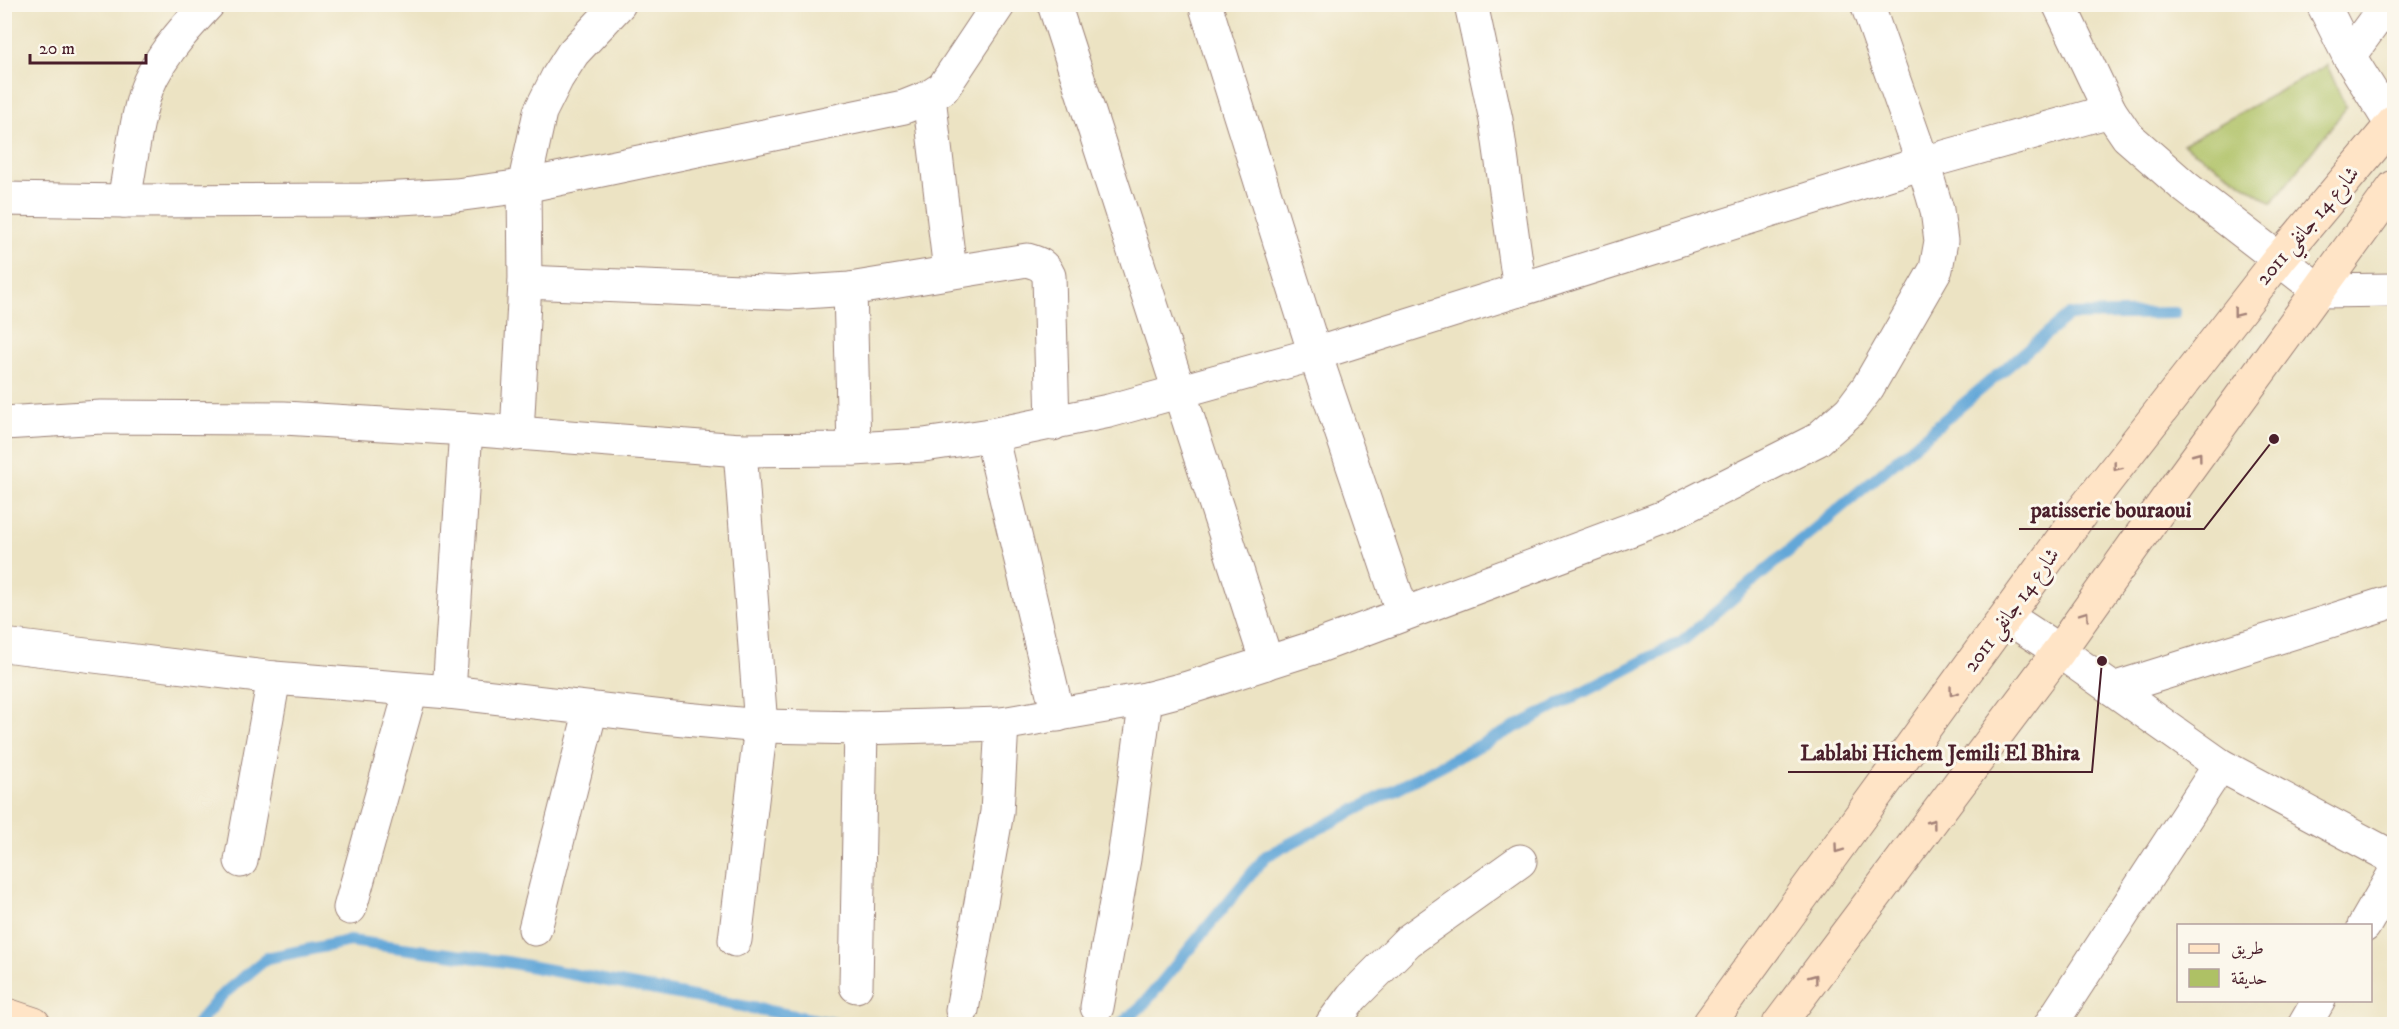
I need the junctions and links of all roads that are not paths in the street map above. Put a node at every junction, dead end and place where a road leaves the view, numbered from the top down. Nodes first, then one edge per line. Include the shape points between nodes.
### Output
1 (208, 4) edge
2 (619, 4) edge
3 (999, 4) edge
4 (1054, 4) edge
5 (1205, 4) edge
6 (1471, 4) edge
7 (1867, 4) edge
8 (2059, 4) edge
9 (2323, 4) edge
10 (2387, 4) edge
11 (2349, 56) junction
12 (929, 98) junction
13 (2110, 111) junction
14 (2393, 123) edge
15 (1923, 163) junction
16 (524, 186) junction
17 (2394, 187) edge
18 (4, 199) edge
19 (124, 201) junction
20 (2280, 258) junction
21 (950, 271) junction
22 (525, 282) junction
23 (850, 289) junction
24 (1520, 290) junction
25 (2394, 290) edge
26 (2320, 291) junction
27 (1315, 354) junction
28 (1180, 392) junction
29 (4, 423) edge
30 (1053, 424) junction
31 (466, 429) junction
32 (517, 434) junction
33 (991, 435) junction
34 (854, 449) junction
35 (740, 450) junction
36 (2394, 601) edge
37 (1404, 614) junction
38 (2007, 617) junction
39 (4, 645) edge
40 (2059, 651) junction
41 (1267, 663) junction
42 (274, 678) junction
43 (2113, 689) junction
44 (411, 690) junction
45 (449, 692) junction
46 (1146, 699) junction
47 (591, 709) junction
48 (1058, 715) junction
49 (1002, 724) junction
50 (760, 726) junction
51 (861, 728) junction
52 (2220, 765) junction
53 (2394, 858) edge
54 (241, 861) dead end
55 (1520, 861) dead end
56 (2394, 874) edge
57 (351, 908) dead end
58 (2365, 924) edge
59 (535, 929) dead end
60 (735, 940) dead end
61 (856, 986) dead end
62 (2318, 1002) edge
63 (1097, 1007) dead end
64 (962, 1010) dead end
65 (4, 1014) edge
66 (34, 1024) edge
67 (1332, 1024) edge
68 (1709, 1024) edge
69 (1779, 1024) edge
70 (2051, 1024) edge
71 (2305, 1024) edge

1 - 19 street via 182,31 143,98
2 - 16 street via 573,53 557,78 540,112
3 - 12 street via 943,88
4 - 28 street
5 - 27 street
6 - 24 street via 1496,120
7 - 15 street
8 - 13 street
9 - 11 street
10 - 11 street
11 - 14 street
12 - 16 street via 904,107
12 - 21 street
13 - 15 street
13 - 20 street via 2127,136 2184,186
14 - 20 main road, شارع 14 جانفي 2011
15 - 24 street
15 - 37 street via 1937,210 1941,242 1936,268 1868,387 1850,411 1817,440 1664,517
16 - 19 street via 400,199
16 - 22 street
17 - 26 main road, شارع 14 جانفي 2011
18 - 19 street
20 - 26 street
20 -> 38 main road, شارع 14 جانفي 2011 via 2082,512
21 - 23 street
21 - 30 street via 1027,260 1046,268
22 - 23 street via 789,293
22 - 32 street
23 - 34 street
24 - 27 street
25 - 26 street
40 -> 26 main road, شارع 14 جانفي 2011
27 - 28 street
27 - 37 street
28 - 30 street
28 - 41 street
29 - 31 street via 101,417 284,418
30 - 33 street
31 - 32 street
31 - 45 street
32 - 35 street
33 - 34 street via 924,445
33 - 48 street
34 - 35 street
35 - 50 street
36 - 43 street
37 - 41 street
38 - 40 street
38 -> 68 main road, شارع 14 جانفي 2011
39 - 42 street
40 - 43 street
69 -> 40 main road, شارع 14 جانفي 2011
41 - 46 street
42 - 44 street
42 - 54 street
43 - 52 street
44 - 45 street
44 - 57 street
45 - 47 street
46 - 48 street
46 - 63 street via 1124,859
47 - 50 street
47 - 59 street
48 - 49 street
49 - 51 street
49 - 64 street via 997,812
50 - 51 street
50 - 60 street
51 - 61 street
52 - 53 street
52 - 70 street
55 - 67 street via 1408,941 1352,997
56 - 58 street
62 - 71 street
65 - 66 main road

